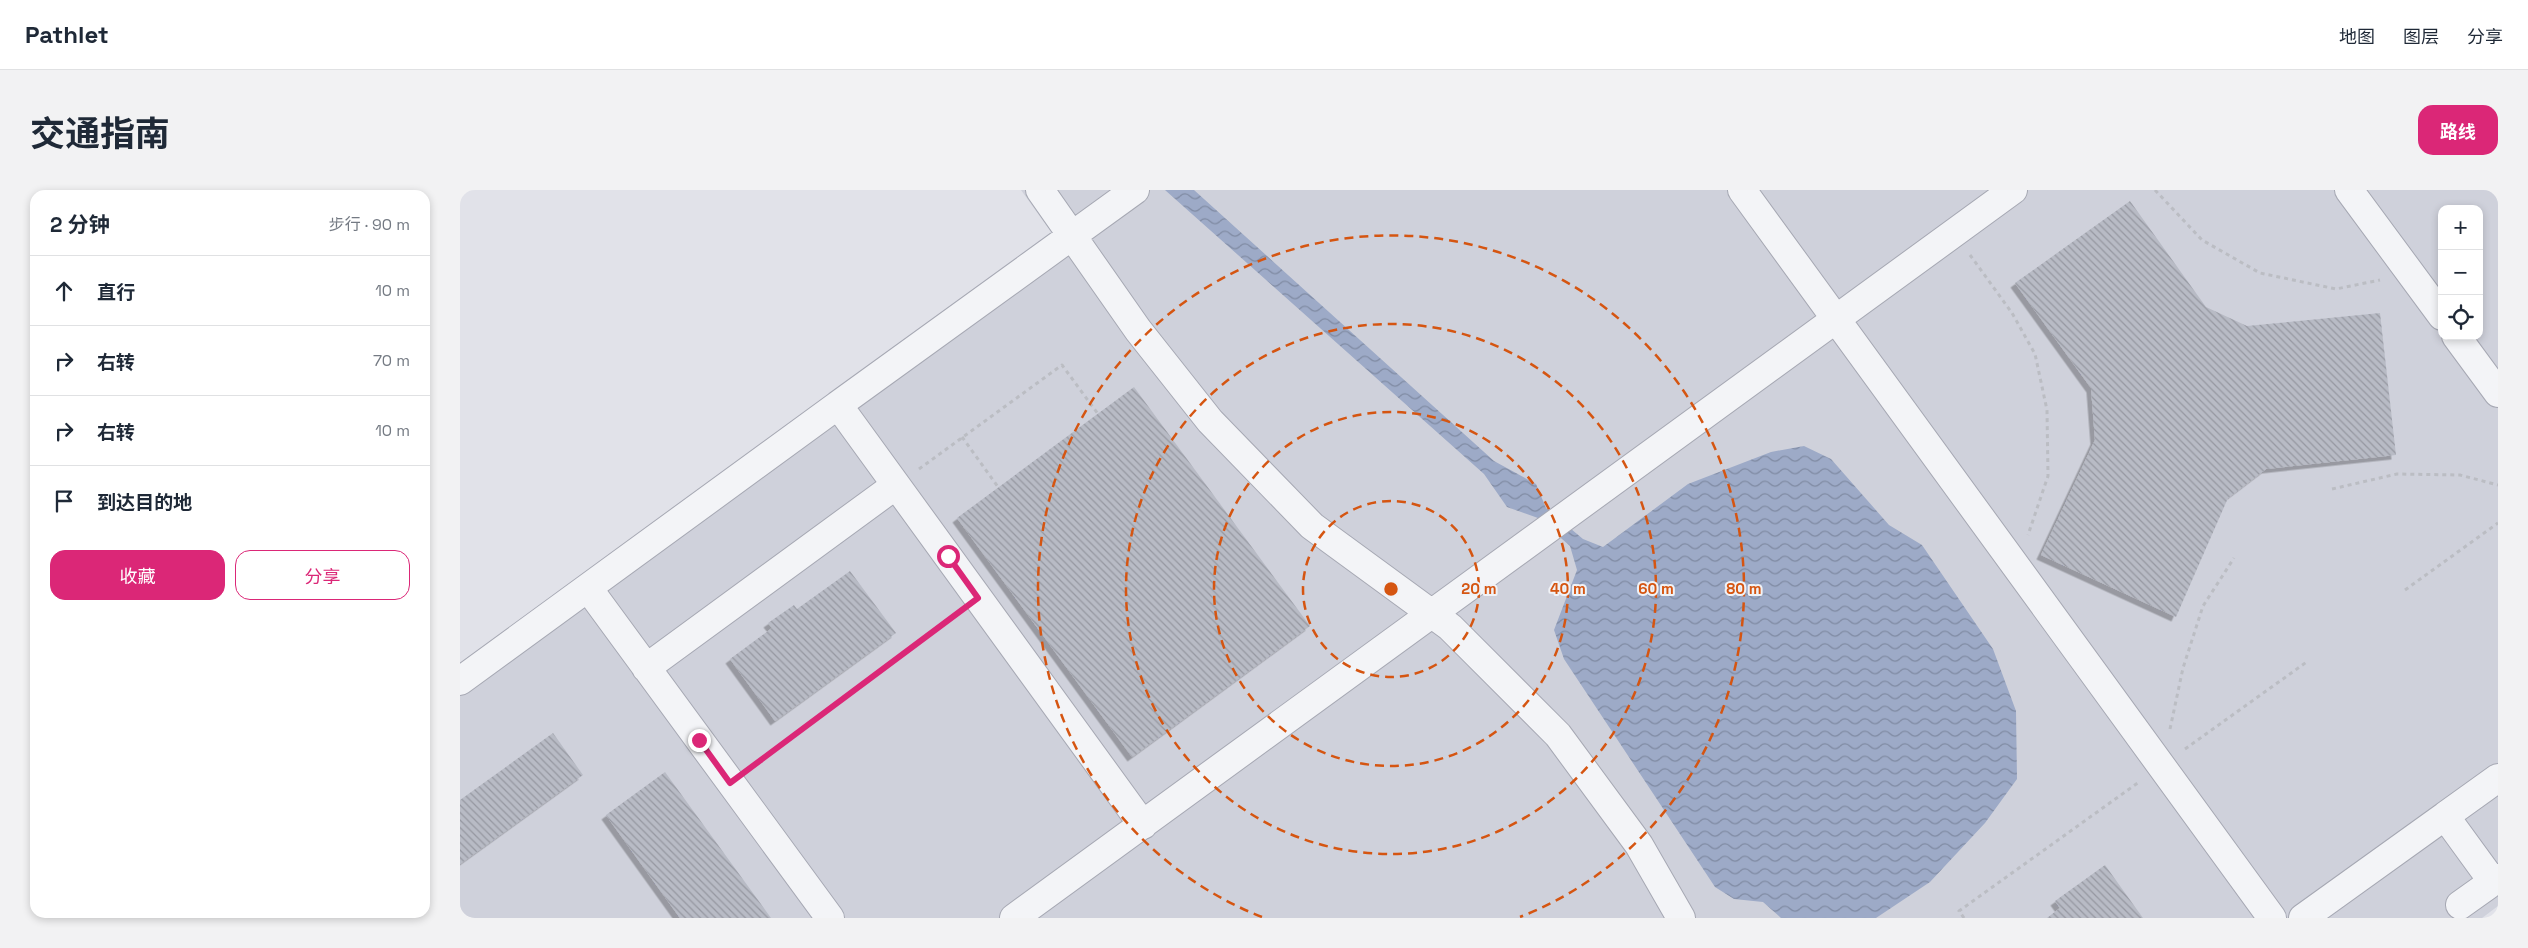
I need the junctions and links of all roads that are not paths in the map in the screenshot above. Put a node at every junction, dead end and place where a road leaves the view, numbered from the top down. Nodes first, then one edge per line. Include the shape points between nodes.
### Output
1 (1040, 190) edge
2 (1136, 190) edge
3 (1742, 190) edge
4 (2013, 190) edge
5 (2349, 190) edge
6 (1072, 236) junction
7 (2438, 311) edge
8 (1836, 319) junction
9 (2459, 340) edge
10 (2498, 393) edge
11 (838, 405) junction
12 (896, 485) junction
13 (588, 588) junction
14 (1432, 614) junction
15 (646, 668) junction
16 (460, 681) edge
17 (2498, 778) edge
18 (2444, 816) junction
19 (1143, 824) junction
20 (2495, 880) edge
21 (2460, 906) dead end
22 (830, 918) edge
23 (1014, 918) edge
24 (1681, 918) edge
25 (2272, 918) edge
26 (2303, 918) edge

1 - 6 street
2 - 6 street
3 - 8 street
4 - 8 street
5 - 7 street
6 - 11 street
6 - 14 street via 1138,330 1210,421 1312,526
8 - 14 street
8 - 25 street
9 - 10 street
11 - 12 street
11 - 13 street
12 - 15 street
12 - 19 street
13 - 15 street
13 - 16 street
14 - 19 street
14 - 24 street via 1450,627 1558,735 1639,845
15 - 22 street
17 - 18 street
18 - 20 street
18 - 26 street
19 - 23 street
20 - 21 street

